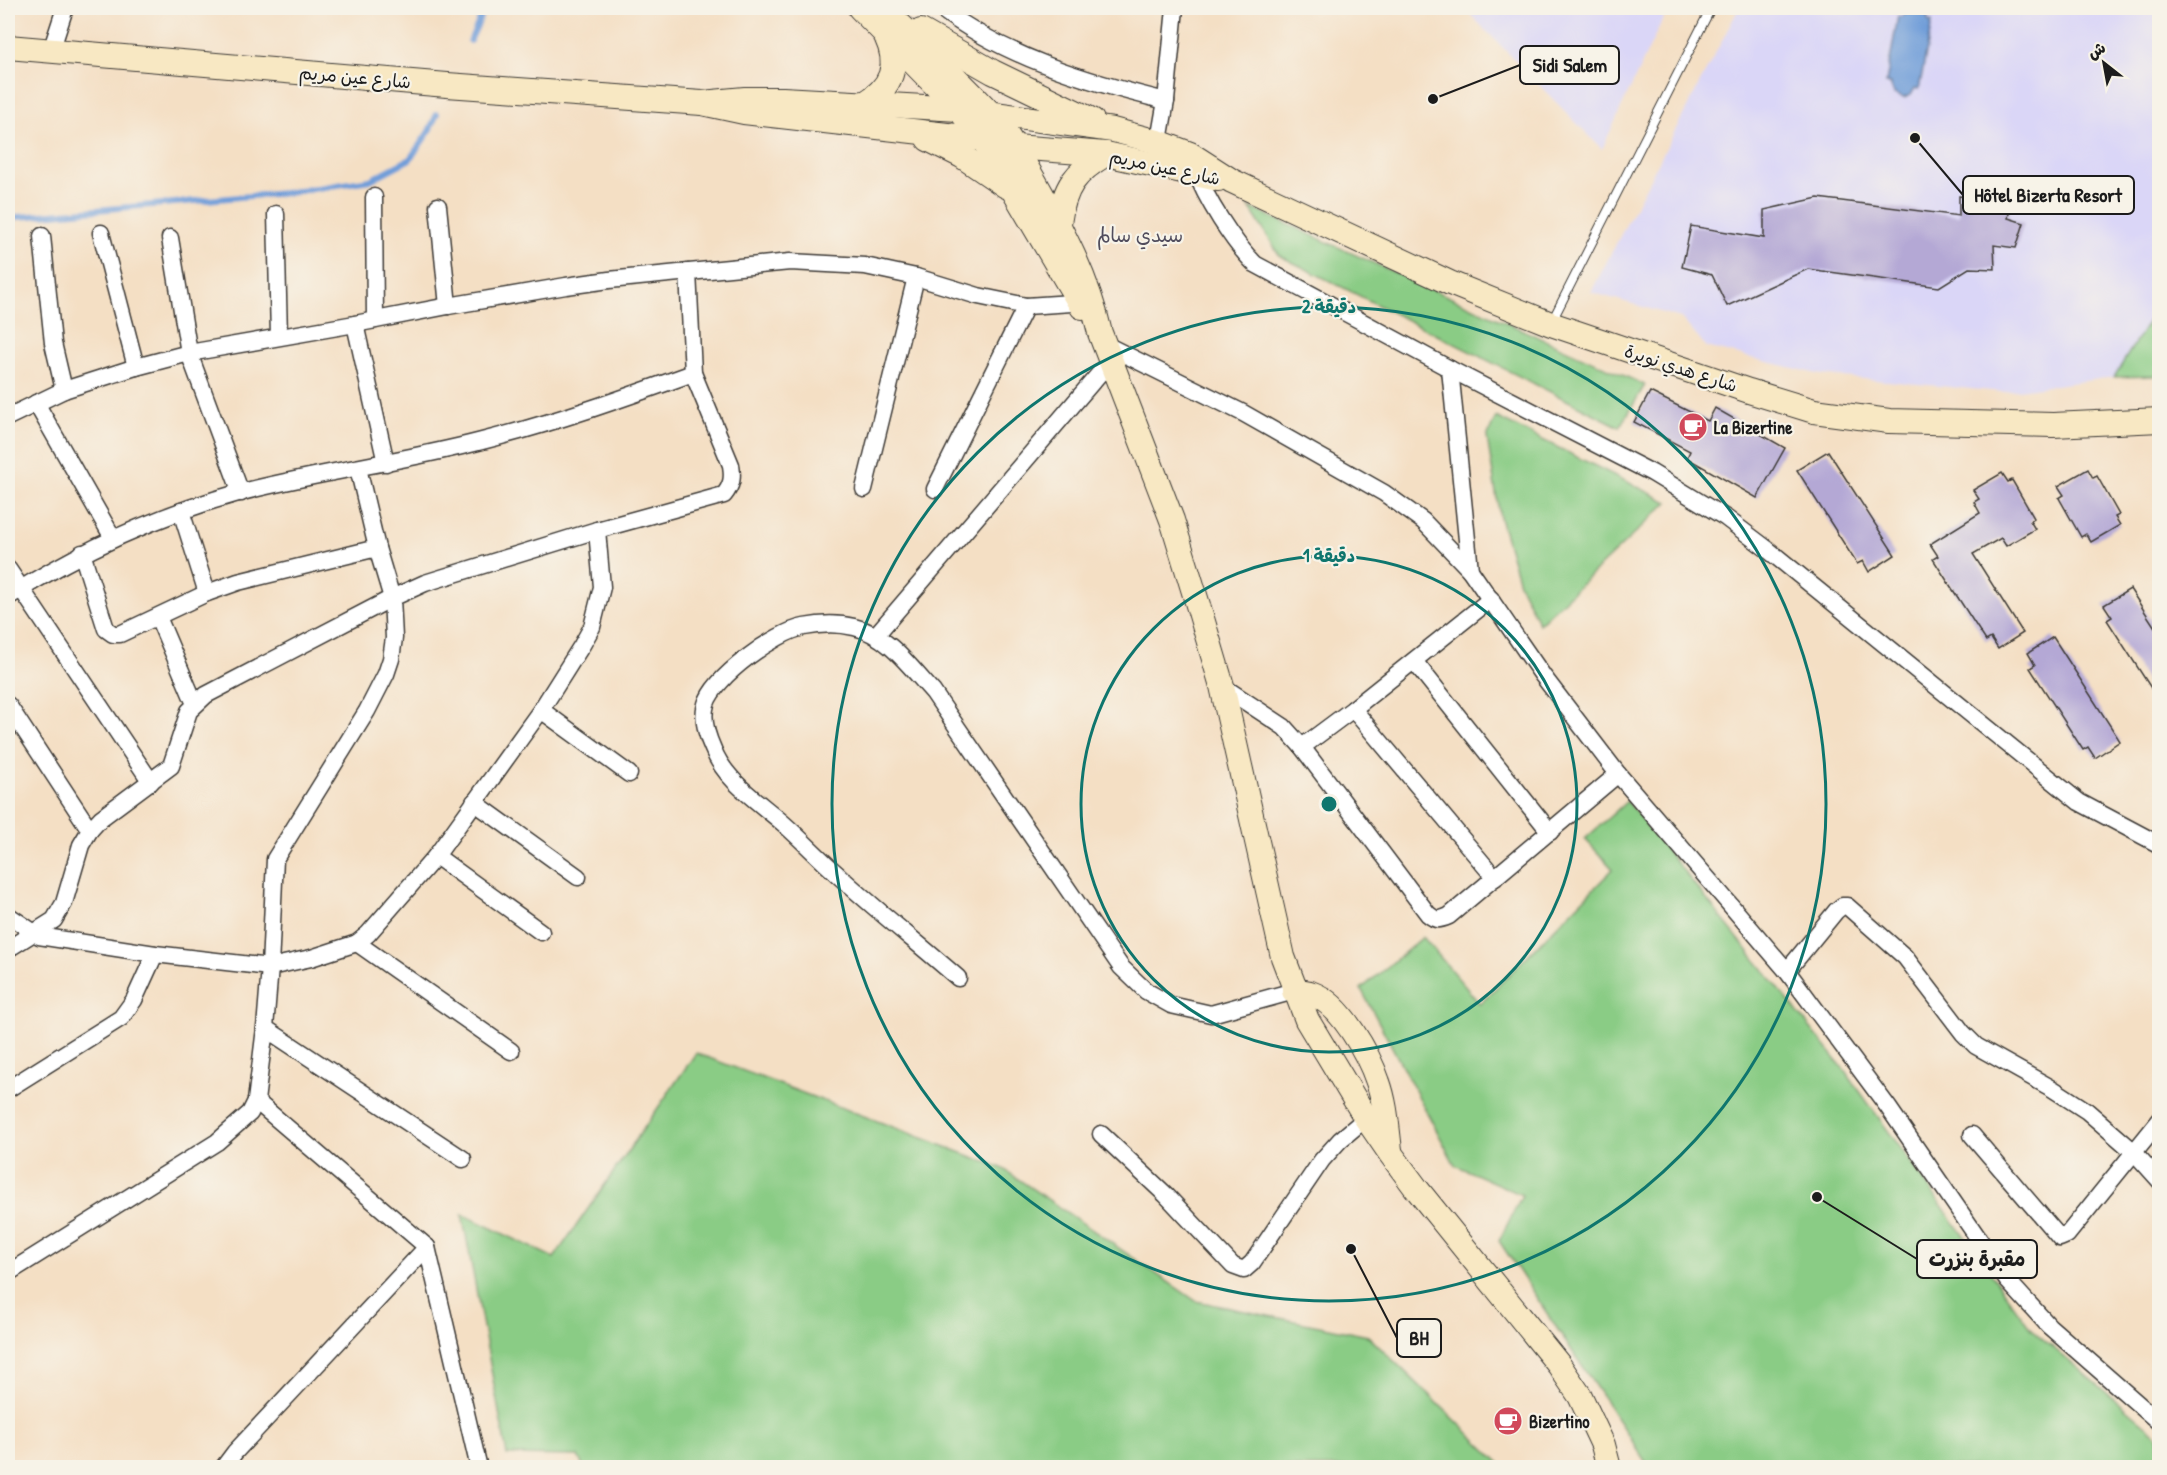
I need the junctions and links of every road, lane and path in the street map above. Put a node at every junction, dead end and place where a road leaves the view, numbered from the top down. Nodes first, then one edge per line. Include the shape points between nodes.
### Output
1 (65, 8) edge
2 (860, 8) edge
3 (883, 8) edge
4 (940, 8) edge
5 (1175, 8) edge
6 (1711, 8) edge
7 (885, 34) junction
8 (8, 47) edge
9 (51, 51) junction
10 (1166, 101) junction
11 (702, 103) junction
12 (864, 104) junction
13 (960, 109) junction
14 (991, 115) junction
15 (900, 129) junction
16 (1113, 130) junction
17 (983, 139) junction
18 (1015, 147) junction
19 (1157, 153) junction
20 (1106, 154) junction
21 (1193, 165) junction
22 (1233, 181) joint
23 (1016, 194) junction
24 (374, 197) dead end
25 (438, 206) dead end
26 (276, 214) dead end
27 (1059, 223) junction
28 (100, 232) dead end
29 (42, 236) dead end
30 (170, 238) dead end
31 (688, 272) junction
32 (916, 277) junction
33 (1086, 303) junction
34 (448, 306) junction
35 (1026, 306) junction
36 (375, 320) junction
37 (355, 324) junction
38 (1551, 324) junction
39 (279, 336) junction
40 (1105, 346) junction
41 (189, 353) junction
42 (136, 367) junction
43 (1450, 369) junction
44 (693, 373) junction
45 (64, 390) junction
46 (36, 403) junction
47 (8, 417) edge
48 (2160, 420) edge
49 (386, 463) junction
50 (358, 468) junction
51 (864, 489) dead end
52 (935, 489) dead end
53 (241, 493) junction
54 (181, 511) junction
55 (597, 530) junction
56 (113, 538) junction
57 (377, 548) junction
58 (82, 553) junction
59 (8, 569) edge
60 (1470, 570) junction
61 (14, 592) edge
62 (207, 593) junction
63 (392, 597) junction
64 (1491, 599) junction
65 (158, 617) junction
66 (876, 635) junction
67 (1414, 661) junction
68 (1221, 686) junction
69 (195, 704) junction
70 (8, 705) edge
71 (1353, 709) junction
72 (541, 710) junction
73 (1302, 747) junction
74 (629, 774) dead end
75 (1617, 774) junction
76 (151, 782) junction
77 (474, 802) junction
78 (90, 830) junction
79 (1550, 832) junction
80 (2160, 845) edge
81 (436, 856) junction
82 (578, 877) dead end
83 (1495, 878) junction
84 (8, 915) edge
85 (541, 932) dead end
86 (33, 933) junction
87 (357, 943) junction
88 (8, 949) edge
89 (156, 954) junction
90 (270, 967) junction
91 (1787, 971) junction
92 (958, 978) dead end
93 (1294, 990) junction
94 (265, 1028) junction
95 (511, 1051) dead end
96 (8, 1089) edge
97 (256, 1101) junction
98 (1366, 1118) junction
99 (2160, 1120) edge
100 (1101, 1134) dead end
101 (1972, 1135) dead end
102 (2133, 1151) junction
103 (1390, 1153) junction
104 (463, 1159) dead end
105 (2160, 1181) edge
106 (427, 1246) junction
107 (8, 1273) edge
108 (2160, 1422) edge
109 (223, 1467) edge
110 (479, 1467) edge
111 (1609, 1467) edge

1 - 9 street
2 - 7 street
3 - 14 street
3 - 16 street via 993,72
4 - 10 street via 1034,59 1105,86
5 - 10 street
6 - 38 lane
7 - 12 street via 892,49 889,82 879,95
7 - 13 street
8 - 9 street, شارع عين مريم
9 - 11 street, شارع عين مريم
10 - 19 street
11 - 12 street, شارع عين مريم via 745,99
11 - 15 street, شارع عين مريم via 744,112
12 - 13 street, شارع عين مريم
13 - 14 street, شارع عين مريم
13 - 17 street
14 - 16 street, شارع عين مريم
14 - 18 street
15 - 17 street, شارع عين مريم
15 - 23 street via 962,156
16 - 19 street, شارع عين مريم
17 - 18 street, شارع عين مريم
17 - 23 street
18 - 20 street, شارع عين مريم
18 - 27 street
19 - 20 street, شارع عين مريم
19 - 21 street, شارع عين مريم
20 - 27 street via 1087,165 1072,181 1062,201
21 - 22 street, شارع عين مريم
21 - 43 street via 1229,233 1255,264
22 - 38 street, شارع هدي نويرة via 1450,283
23 - 33 street
24 - 36 street
25 - 34 street
26 - 39 street
27 - 33 street
28 - 42 street
29 - 45 street via 53,343
30 - 41 street
31 - 32 street via 790,262 865,266
31 - 34 street via 609,280
31 - 44 street
32 - 35 street
32 - 51 street
33 - 35 street
33 - 40 street
34 - 36 street
35 - 52 street
36 - 37 street
37 - 39 street
37 - 49 street
38 - 48 street, شارع هدي نويرة via 1815,411 1889,421 2053,425
39 - 41 street
40 - 60 street via 1243,413 1384,493 1423,521
40 - 66 street
40 - 68 street via 1172,520
41 - 42 street
41 - 53 street
42 - 45 street
43 - 60 street
43 - 80 street via 1652,473 1726,518 2079,802
44 - 49 street via 577,415
44 - 55 street via 730,465 731,486 724,495
45 - 46 street
46 - 47 street
46 - 56 street
49 - 50 street
50 - 53 street
50 - 57 street
53 - 54 street
54 - 56 street
54 - 62 street
55 - 63 street via 454,573
55 - 72 street via 602,587 599,606 582,645
56 - 58 street
57 - 62 street
57 - 63 street
58 - 61 street
58 - 65 street via 109,633 120,634
59 - 61 street
60 - 64 street
61 - 76 street
62 - 65 street
63 - 69 street
63 - 90 street via 394,638 386,674 275,859
64 - 67 street
64 - 75 street
65 - 69 street
66 - 92 street via 832,625 802,627 778,639 752,654 716,685 706,705 705,726 713,751 728,774 754,800
66 - 93 street via 933,692 1121,967 1146,992 1171,1005 1210,1014
67 - 71 street
67 - 79 street
68 - 73 street via 1284,727
68 - 93 street
69 - 76 street via 189,711 171,766
70 - 78 street
71 - 73 street
71 - 83 street
72 - 74 street
72 - 77 street
73 - 83 street via 1434,919 1449,916
75 - 79 street
75 - 91 street
76 - 78 street
77 - 81 street
77 - 82 street
78 - 86 street via 60,912
79 - 83 street
81 - 85 street
81 - 87 street
84 - 86 street
86 - 88 street
86 - 89 street
87 - 90 street
87 - 95 street
89 - 90 street
89 - 96 street via 121,1018
90 - 94 street
91 - 102 street via 1836,911 1847,906 1905,957 1976,1046 2071,1100
91 - 108 street via 1888,1107 2007,1280 2049,1326
93 - 98 street via 1307,1020
93 - 103 street via 1312,993 1330,1005 1361,1048 1385,1108
94 - 97 street
94 - 104 street
97 - 106 street
97 - 107 street via 250,1113 217,1142
98 - 100 street via 1322,1160 1244,1270 1233,1266
98 - 103 street
99 - 102 street
101 - 102 street via 2060,1238 2067,1235
102 - 105 street
103 - 111 street via 1559,1365 1580,1396
106 - 109 street
106 - 110 street

